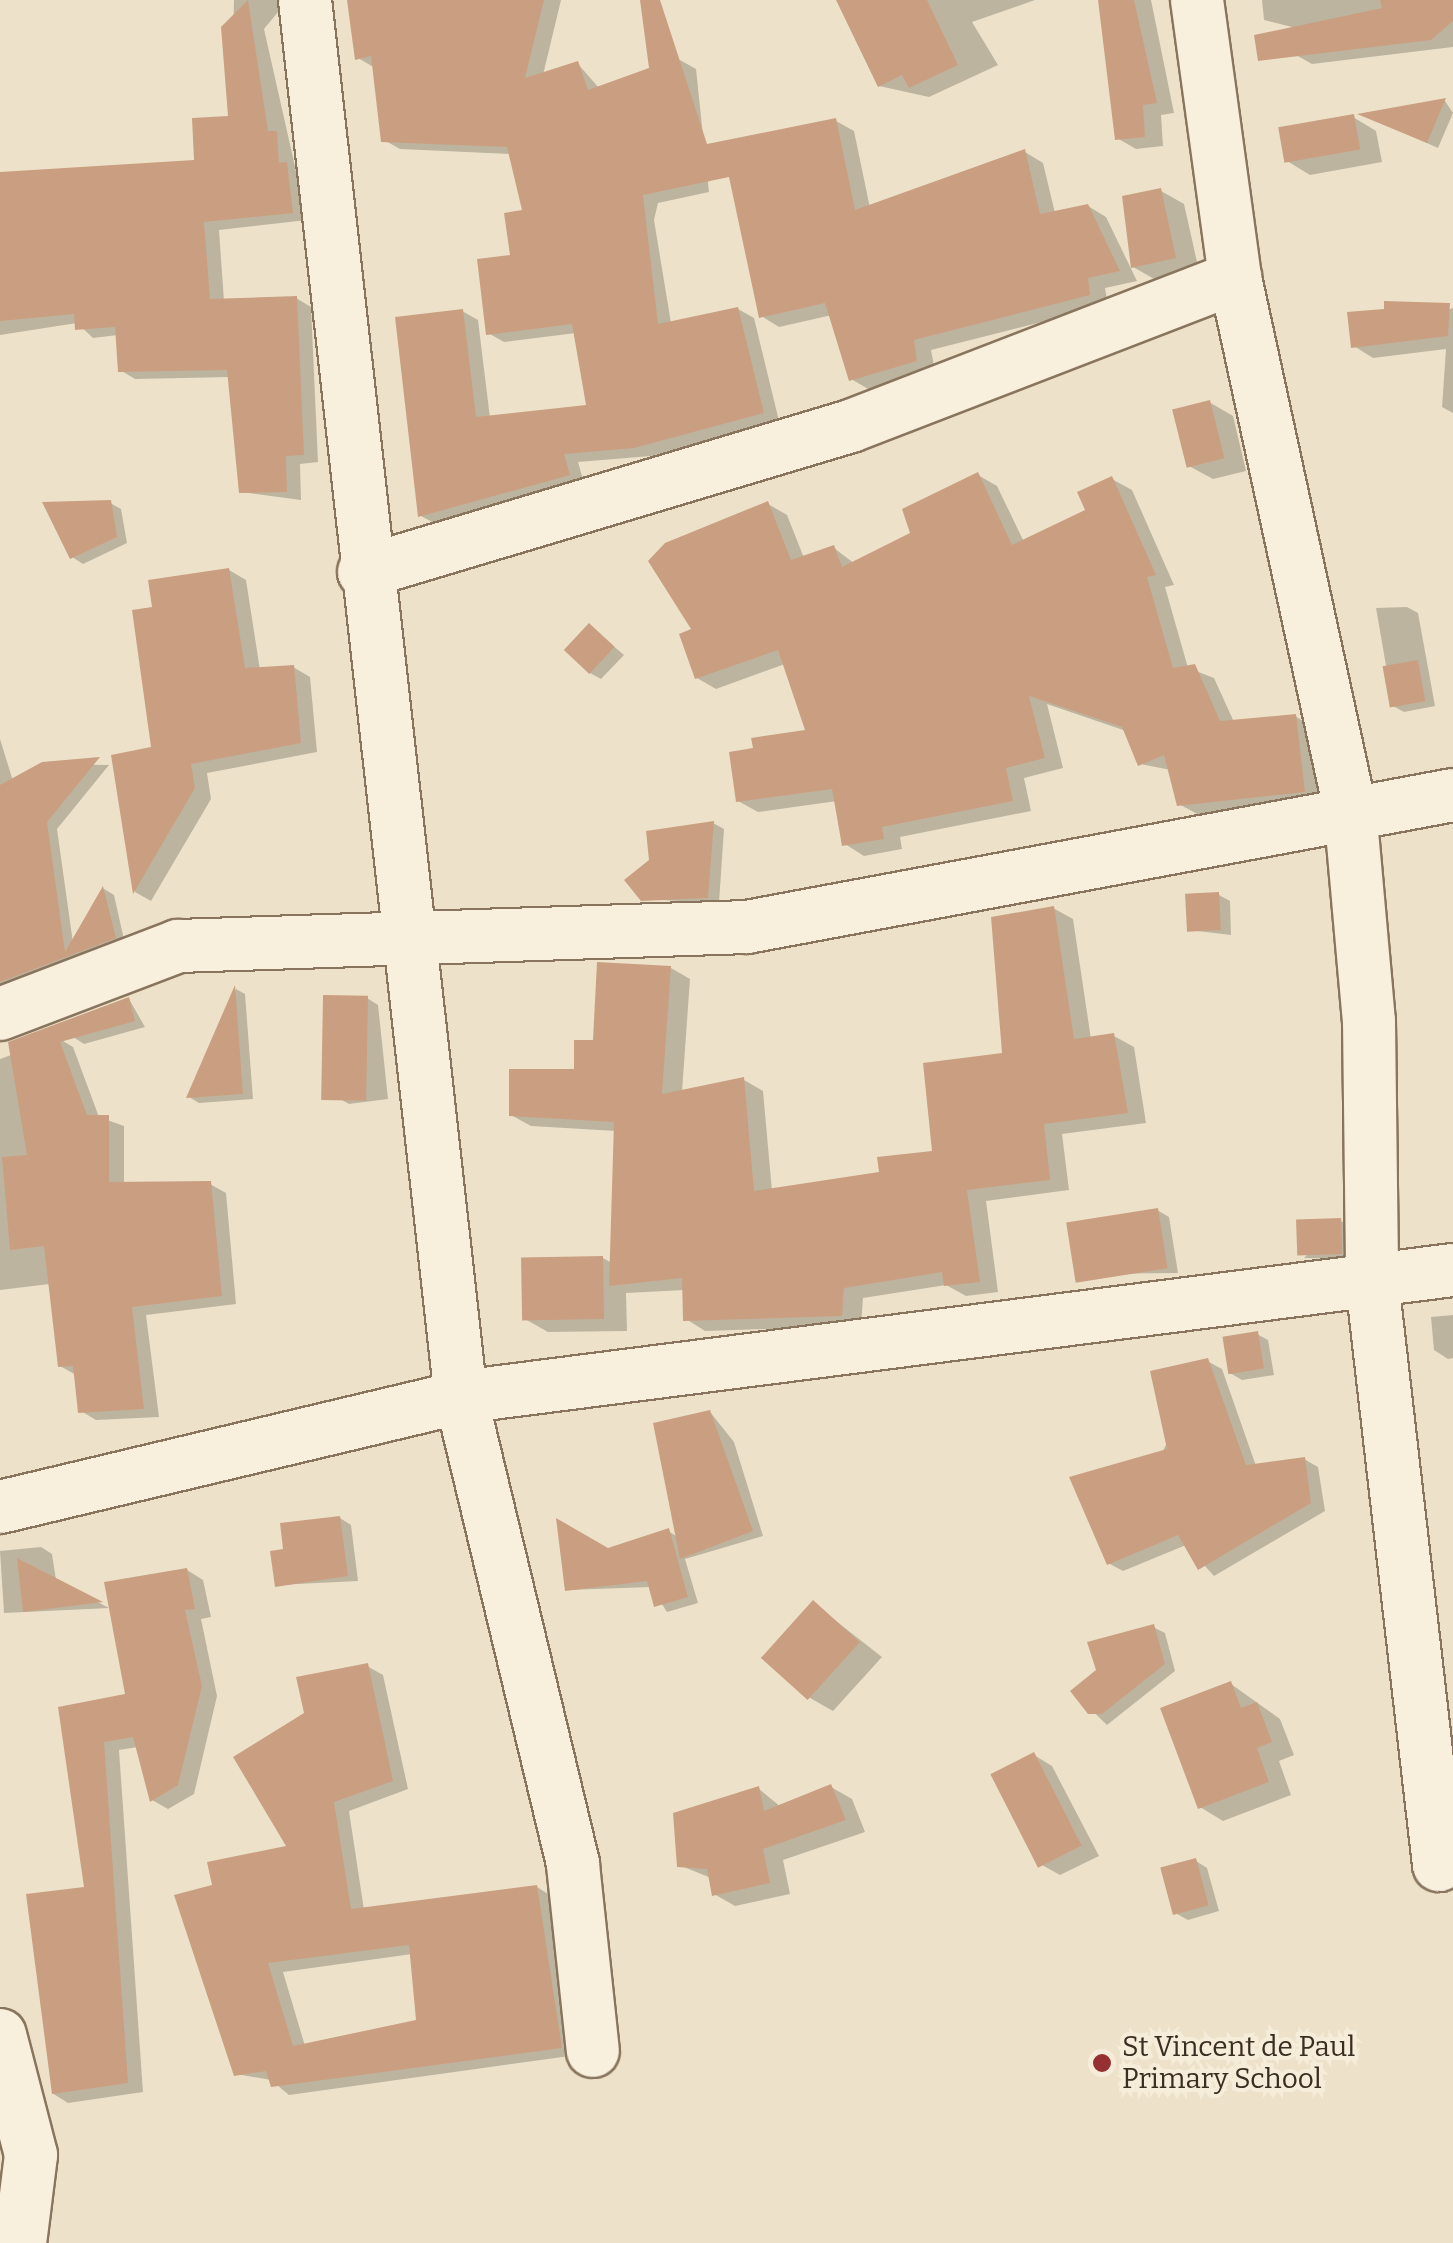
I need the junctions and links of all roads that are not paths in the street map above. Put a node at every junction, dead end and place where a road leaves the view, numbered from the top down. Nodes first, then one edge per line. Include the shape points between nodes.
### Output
1 (305, 0) edge
2 (1197, 0) edge
3 (1234, 278) junction
4 (364, 572) junction
5 (1453, 795) edge
6 (1350, 810) junction
7 (411, 942) junction
8 (0, 1014) edge
9 (1453, 1270) edge
10 (1372, 1282) junction
11 (461, 1396) junction
12 (0, 1508) edge
13 (1438, 1865) dead end
14 (0, 2036) edge
15 (593, 2051) dead end
16 (20, 2243) edge

1 - 4 street
2 - 3 street
3 - 4 street via 851,426
3 - 6 street
4 - 7 street
5 - 6 street
6 - 7 street via 747,926
6 - 10 street via 1369,1022
7 - 8 street via 178,946
7 - 11 street
9 - 10 street
10 - 11 street
10 - 13 street
11 - 12 street
11 - 15 street via 572,1865
14 - 16 street via 30,2155

